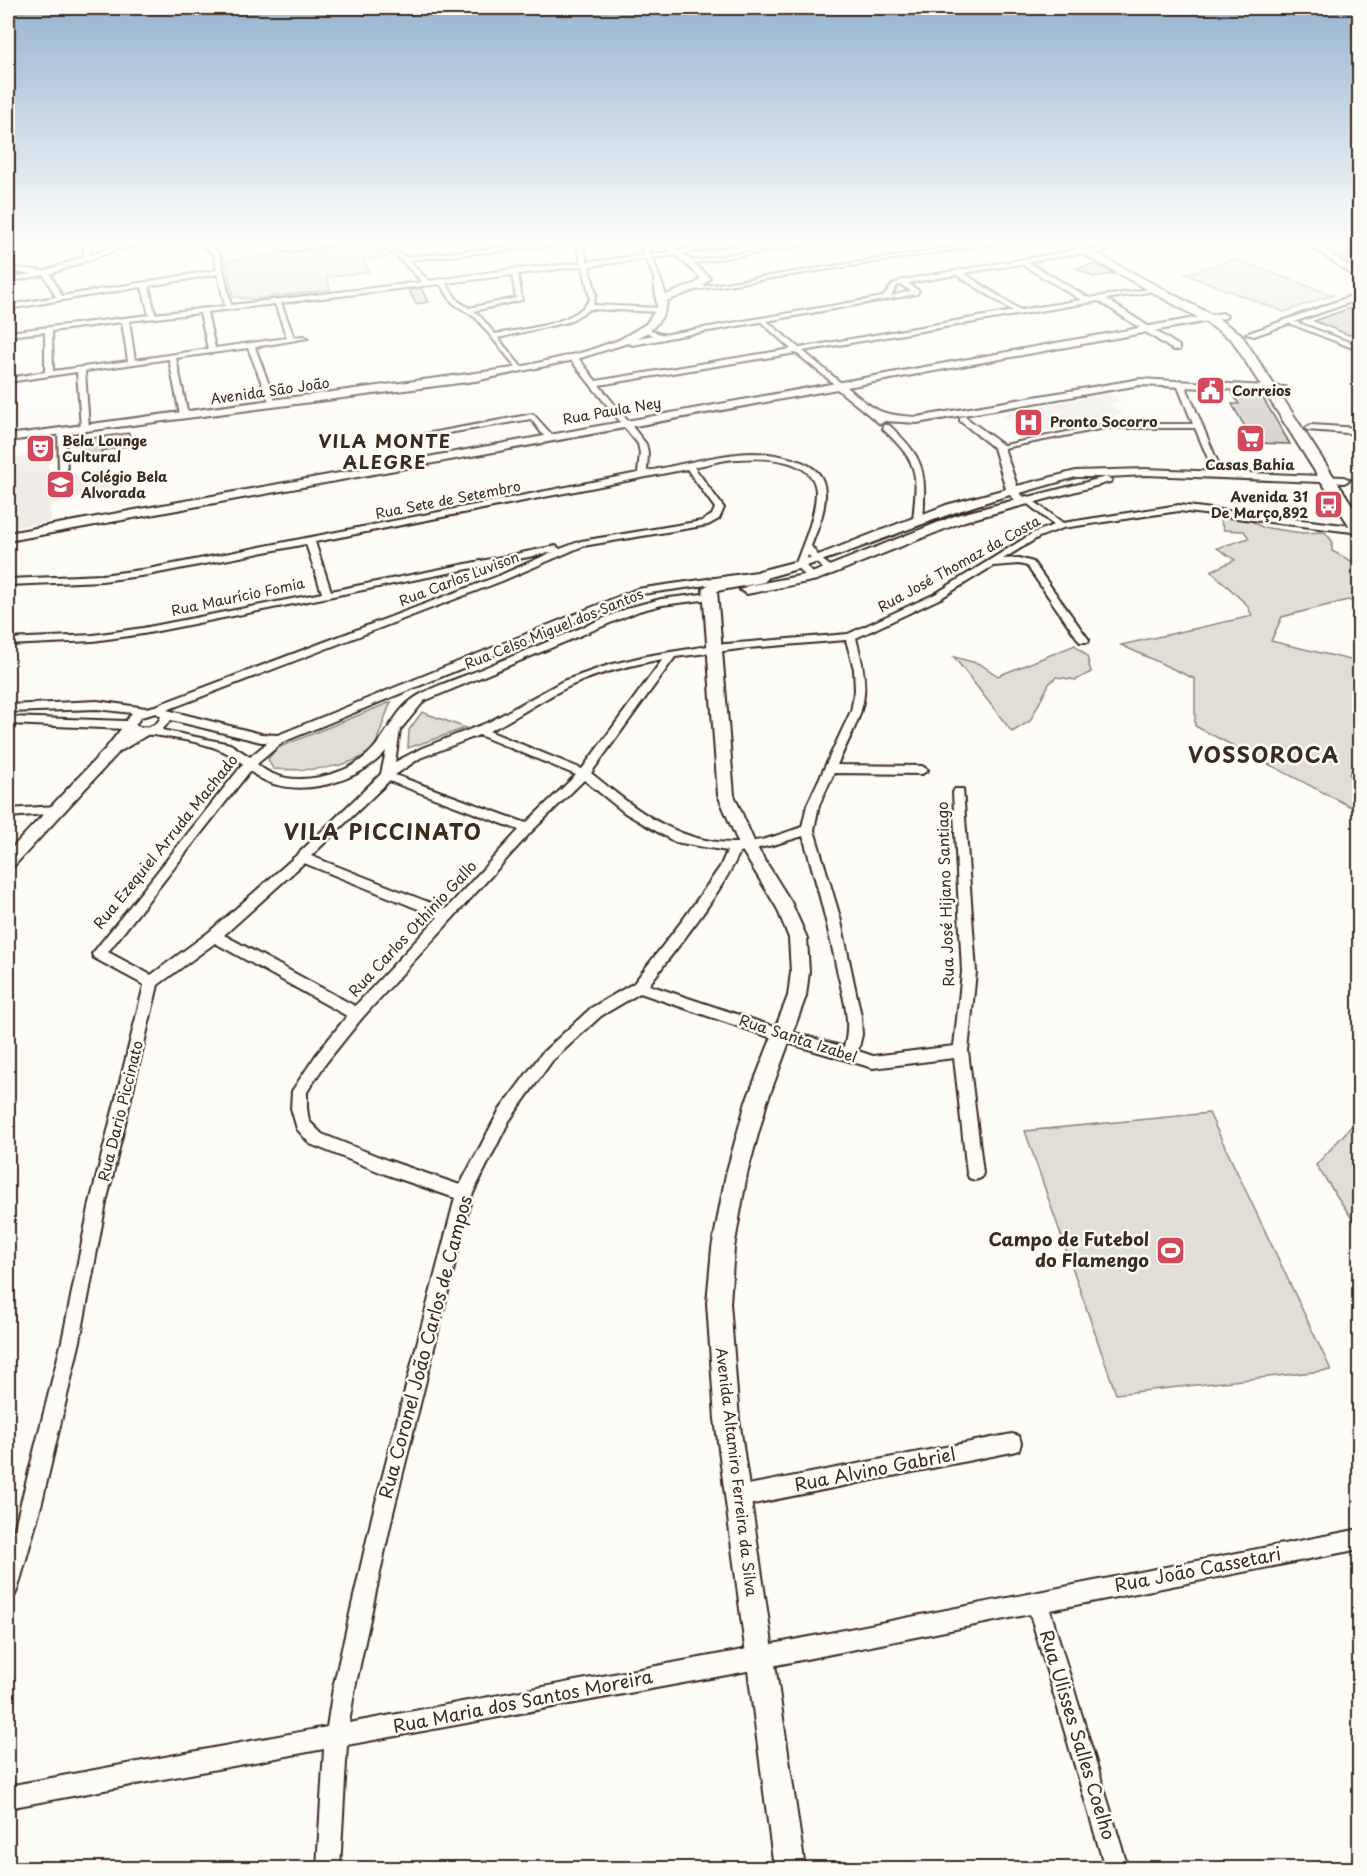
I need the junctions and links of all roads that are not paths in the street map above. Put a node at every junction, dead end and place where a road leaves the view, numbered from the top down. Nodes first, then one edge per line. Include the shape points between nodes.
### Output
1 (59, 328) edge
2 (126, 328) edge
3 (207, 328) edge
4 (287, 328) edge
5 (487, 328) edge
6 (534, 328) edge
7 (648, 328) edge
8 (718, 328) edge
9 (771, 328) edge
10 (929, 328) edge
11 (1152, 328) edge
12 (1222, 328) edge
13 (1241, 328) edge
14 (1269, 328) edge
15 (1305, 328) edge
16 (48, 329) junction
17 (1144, 329) junction
18 (645, 330) junction
19 (1226, 330) junction
20 (8, 334) edge
21 (1251, 334) junction
22 (495, 336) junction
23 (662, 337) junction
24 (304, 338) dead end
25 (291, 340) junction
26 (250, 345) junction
27 (609, 345) junction
28 (1176, 348) dead end
29 (1359, 349) edge
30 (212, 350) junction
31 (799, 350) junction
32 (171, 356) junction
33 (573, 357) junction
34 (132, 362) junction
35 (81, 369) junction
36 (519, 369) junction
37 (49, 374) junction
38 (8, 380) edge
39 (1180, 382) junction
40 (594, 383) junction
41 (838, 385) junction
42 (1269, 388) junction
43 (1285, 390) junction
44 (274, 404) junction
45 (870, 413) junction
46 (184, 415) junction
47 (967, 416) junction
48 (626, 424) junction
49 (1199, 426) junction
50 (886, 427) junction
51 (85, 428) junction
52 (1359, 431) edge
53 (61, 432) junction
54 (1309, 433) junction
55 (419, 436) dead end
56 (8, 438) edge
57 (550, 438) junction
58 (999, 447) junction
59 (689, 466) junction
60 (63, 472) dead end
61 (1146, 472) junction
62 (642, 475) junction
63 (1219, 475) junction
64 (1327, 480) junction
65 (1344, 480) junction
66 (1013, 489) junction
67 (1027, 499) junction
68 (1359, 504) edge
69 (1061, 526) junction
70 (923, 527) junction
71 (1359, 530) edge
72 (8, 537) edge
73 (310, 541) junction
74 (581, 544) junction
75 (806, 546) junction
76 (817, 560) junction
77 (988, 563) junction
78 (472, 565) junction
79 (800, 566) junction
80 (831, 571) junction
81 (764, 574) junction
82 (812, 577) junction
83 (499, 579) junction
84 (8, 582) edge
85 (327, 593) junction
86 (711, 596) junction
87 (850, 637) junction
88 (1084, 640) dead end
89 (8, 642) edge
90 (716, 648) junction
91 (493, 651) junction
92 (671, 655) junction
93 (498, 668) junction
94 (8, 708) edge
95 (142, 711) junction
96 (163, 712) junction
97 (8, 721) edge
98 (138, 729) junction
99 (395, 731) junction
100 (479, 731) junction
101 (279, 739) junction
102 (249, 764) junction
103 (830, 769) junction
104 (922, 770) dead end
105 (584, 774) junction
106 (387, 776) junction
107 (959, 792) dead end
108 (57, 810) junction
109 (8, 813) edge
110 (528, 828) junction
111 (808, 830) junction
112 (742, 848) junction
113 (302, 857) junction
114 (8, 862) edge
115 (448, 915) junction
116 (214, 936) junction
117 (152, 982) junction
118 (639, 987) junction
119 (357, 1014) junction
120 (781, 1035) junction
121 (961, 1051) junction
122 (849, 1056) junction
123 (975, 1173) dead end
124 (464, 1194) junction
125 (1012, 1443) dead end
126 (738, 1497) junction
127 (1359, 1539) edge
128 (8, 1588) edge
129 (1037, 1602) junction
130 (761, 1657) junction
131 (336, 1737) junction
132 (8, 1797) edge
133 (329, 1869) edge
134 (789, 1869) edge
135 (1117, 1869) edge

1 - 16 street
2 - 34 street
3 - 30 street
4 - 25 street
5 - 22 street
6 - 22 street
7 - 18 main road
8 - 23 street
9 - 31 street
10 - 31 street
11 - 17 main road, Rua Paula Ney
12 - 19 highway
13 - 21 highway
14 - 21 main road
15 - 29 street
16 - 20 street
16 - 37 street
17 - 28 street
17 - 41 main road, Rua Paula Ney
18 - 23 street
18 - 27 main road, Avenida São João
19 - 21 highway
19 - 42 highway via 1242,344
21 - 43 highway
22 - 36 street
23 - 27 main road
24 - 25 street
25 - 26 street
26 - 30 street
26 - 44 street
27 - 33 main road, Avenida São João
30 - 32 street
31 - 40 street
31 - 41 street
32 - 34 street
32 - 46 street
33 - 36 main road, Avenida São João
33 - 40 street
34 - 35 street
35 - 37 street
35 - 51 street
36 - 44 main road, Avenida São João
37 - 38 street
39 - 42 main road
39 - 47 main road via 1115,385
39 - 49 street
40 - 48 street
41 - 45 main road
41 - 48 main road, Rua Paula Ney
42 - 43 main road
42 - 54 highway
43 - 54 highway
44 - 46 main road, Avenida São João
45 - 47 main road via 903,421
45 - 50 main road
46 - 51 main road, Avenida São João
47 - 50 main road
47 - 58 main road
48 - 57 main road, Rua Paula Ney
48 - 62 street via 642,444
49 - 58 street via 1105,426
49 - 63 street
50 - 70 street via 919,463
51 - 53 main road, Avenida São João
52 - 54 main road
53 - 56 main road, Avenida São João
53 - 60 street
54 - 64 highway
54 - 65 highway
55 - 57 street via 533,416
57 - 72 main road, Rua Paula Ney
58 - 66 main road
59 - 62 street, Rua Sete de Setembro
59 - 74 street, Rua Carlos Luvison via 720,508 716,517 691,526
59 - 75 street, Rua Sete de Setembro via 738,456 762,456 792,461 809,470 818,478 821,488
61 - 63 main road, Rua Celso Miguel dos Santos
61 - 66 main road, Rua Celso Miguel dos Santos via 1076,474
61 - 67 main road, Rua Celso Miguel dos Santos
62 - 73 street, Rua Sete de Setembro
63 - 64 main road, Rua Celso Miguel dos Santos
64 - 65 main road, Rua Celso Miguel dos Santos
64 - 71 highway
65 - 68 highway
66 - 67 main road via 1024,492
66 - 70 main road, Rua Celso Miguel dos Santos
67 - 69 street
67 - 70 main road, Rua Celso Miguel dos Santos
69 - 71 street, Rua José Thomaz da Costa via 1179,508
69 - 77 street, Rua José Thomaz da Costa via 1036,535
70 - 76 main road, Rua Celso Miguel dos Santos
70 - 80 main road, Rua Celso Miguel dos Santos
73 - 84 street, Rua Sete de Setembro via 148,572
73 - 85 street
74 - 78 street, Rua Maurício Fomia
74 - 83 street, Rua Carlos Luvison
75 - 76 street
75 - 79 street, Rua Sete de Setembro
76 - 79 main road, Rua Celso Miguel dos Santos
76 - 80 street
77 - 87 street, Rua José Thomaz da Costa via 938,596
77 - 88 street via 1030,564
78 - 83 street via 486,568
78 - 85 street, Rua Maurício Fomia
79 - 81 main road, Rua Celso Miguel dos Santos
79 - 82 street
80 - 82 main road, Rua Celso Miguel dos Santos
81 - 86 main road via 759,579 715,585 710,588
81 - 91 street, Rua Celso Miguel dos Santos via 640,591
82 - 86 main road, Rua Celso Miguel dos Santos
83 - 96 street, Rua Carlos Luvison
85 - 89 street, Rua Maurício Fomia via 135,632
86 - 90 main road, Avenida Altamiro Ferreira da Silva
86 - 93 street, Rua Celso Miguel dos Santos via 635,609
87 - 90 street
87 - 103 street via 859,669 857,711
90 - 92 street
90 - 112 main road, Avenida Altamiro Ferreira da Silva via 726,795
91 - 93 street via 505,654
91 - 101 street, Rua Celso Miguel dos Santos
92 - 100 street via 577,679
92 - 105 street, Rua Carlos Othinio Gallo
93 - 99 street, Rua Celso Miguel dos Santos via 420,699 404,712
94 - 95 street via 97,705
95 - 96 street
95 - 98 street via 132,717
96 - 98 street via 161,726
96 - 101 street via 261,738
97 - 98 street, Rua Celso Miguel dos Santos
98 - 102 street, Rua Celso Miguel dos Santos via 228,747
98 - 108 main road
99 - 102 street, Rua Celso Miguel dos Santos via 371,759 321,780 281,782
99 - 106 street
100 - 105 street
100 - 106 street via 412,755
101 - 102 street, Rua Ezequiel Arruda Machado
102 - 117 street, Rua Ezequiel Arruda Machado via 99,954
103 - 104 street
103 - 111 street via 813,805
105 - 110 street, Rua Carlos Othinio Gallo
105 - 112 street via 629,810 679,839
106 - 110 street
106 - 113 street
107 - 121 street, Rua José Hijano Santiago via 969,972
108 - 109 street
108 - 114 main road
110 - 115 street, Rua Carlos Othinio Gallo
111 - 112 street
111 - 122 street via 855,1016
112 - 118 street, Rua Coronel João Carlos de Campos
112 - 120 main road, Avenida Altamiro Ferreira da Silva via 785,907 798,938 797,996
113 - 115 street
113 - 116 street
115 - 119 street, Rua Carlos Othinio Gallo
116 - 117 street
116 - 119 street
117 - 128 street, Rua Dario Piccinato via 98,1203 71,1341
118 - 120 street, Rua Santa Izabel
118 - 124 street, Rua Coronel João Carlos de Campos via 596,1012 547,1057 504,1116
119 - 124 street, Rua Carlos Othinio Gallo via 300,1091 302,1124 316,1139
120 - 122 street, Rua Santa Izabel
120 - 126 main road, Avenida Altamiro Ferreira da Silva via 742,1144 727,1210 718,1289 720,1352
121 - 122 street, Rua Santa Izabel via 873,1062
121 - 123 street, Rua José Hijano Santiago
124 - 131 street, Rua Coronel João Carlos de Campos via 383,1513
125 - 126 street, Rua Alvino Gabriel
126 - 130 main road, Avenida Altamiro Ferreira da Silva
127 - 129 street, Rua João Cassetari
129 - 130 street, Rua Maria dos Santos Moreira
129 - 135 street, Rua Ulisses Salles Coelho
130 - 131 street, Rua Maria dos Santos Moreira
130 - 134 main road, Avenida Altamiro Ferreira da Silva
131 - 132 street, Rua Maria dos Santos Moreira
131 - 133 street, Rua Coronel João Carlos de Campos

